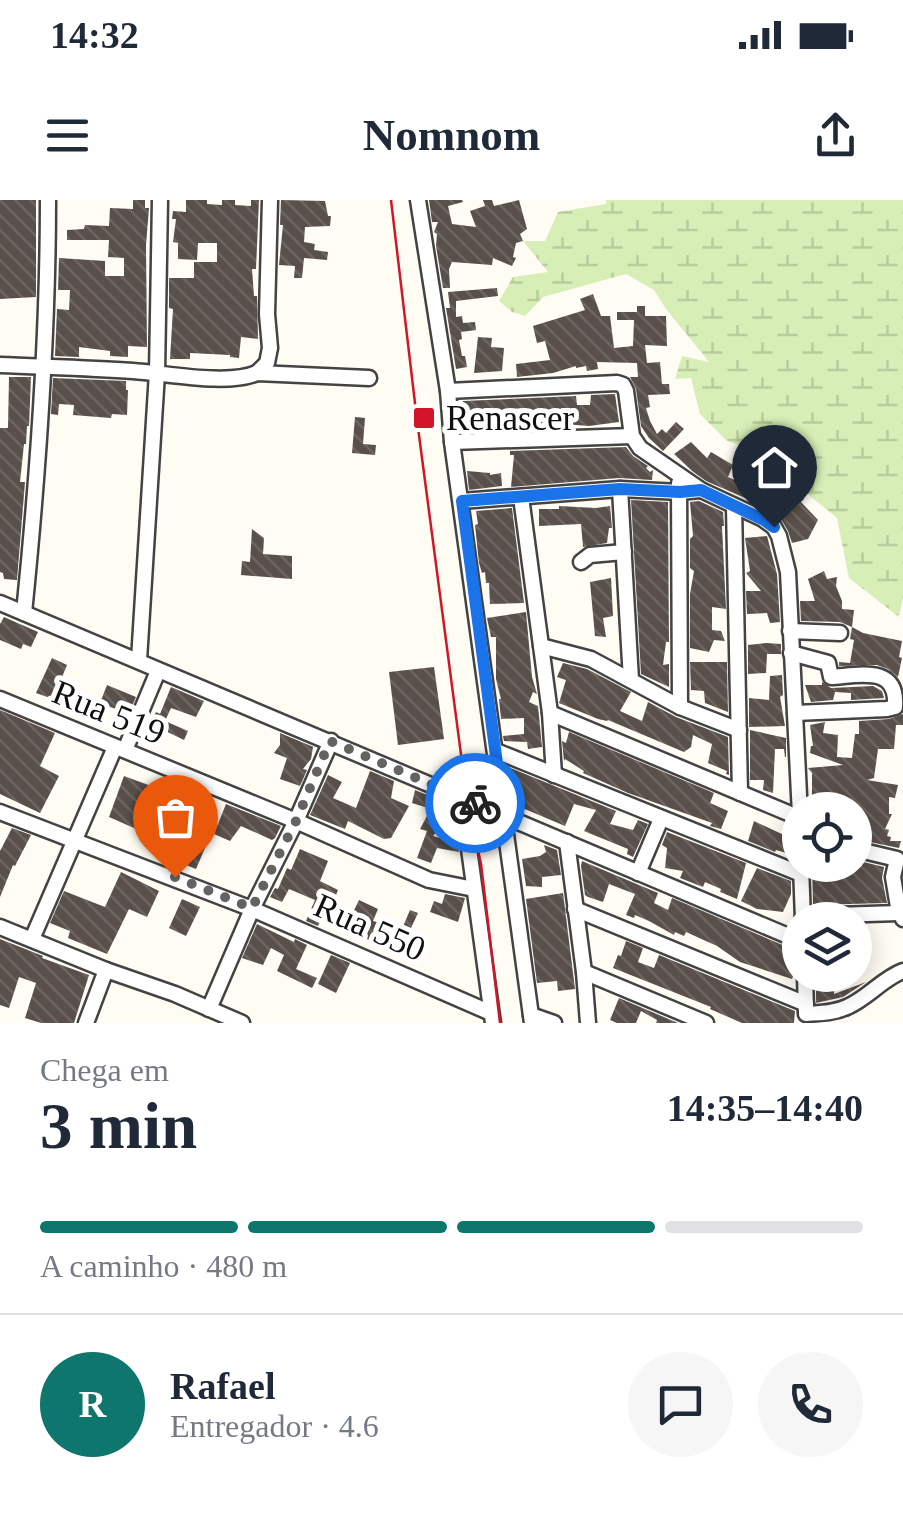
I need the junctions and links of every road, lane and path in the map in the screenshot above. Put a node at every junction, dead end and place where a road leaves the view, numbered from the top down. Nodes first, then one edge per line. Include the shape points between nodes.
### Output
1 (48, 200) edge
2 (160, 200) edge
3 (270, 200) edge
4 (418, 200) edge
5 (0, 365) edge
6 (44, 367) junction
7 (157, 373) junction
8 (256, 373) junction
9 (369, 378) dead end
10 (448, 391) junction
11 (632, 436) junction
12 (452, 442) junction
13 (679, 475) junction
14 (620, 489) junction
15 (701, 490) junction
16 (680, 492) junction
17 (521, 496) junction
18 (462, 501) junction
19 (734, 507) junction
20 (624, 552) junction
21 (581, 562) dead end
22 (0, 603) edge
23 (24, 612) junction
24 (790, 631) junction
25 (840, 633) dead end
26 (541, 646) junction
27 (791, 653) junction
28 (139, 660) junction
29 (158, 671) junction
30 (631, 680) junction
31 (0, 699) edge
32 (680, 708) junction
33 (550, 713) junction
34 (795, 713) junction
35 (739, 730) junction
36 (330, 741) junction
37 (120, 748) junction
38 (496, 751) junction
39 (554, 775) junction
40 (799, 792) edge
41 (740, 793) junction
42 (465, 799) junction
43 (782, 810) edge
44 (0, 812) edge
45 (504, 816) junction
46 (662, 819) junction
47 (296, 821) junction
48 (74, 841) junction
49 (567, 842) junction
50 (872, 853) edge
51 (782, 863) edge
52 (638, 873) junction
53 (474, 889) junction
54 (252, 908) junction
55 (576, 909) junction
56 (901, 916) edge
57 (872, 917) edge
58 (0, 927) edge
59 (782, 933) edge
60 (32, 939) junction
61 (106, 970) junction
62 (903, 970) edge
63 (584, 972) junction
64 (209, 1008) junction
65 (806, 1014) edge
66 (492, 1018) edge
67 (531, 1019) edge
68 (86, 1023) edge
69 (242, 1023) edge
70 (554, 1023) edge
71 (588, 1023) edge
72 (706, 1023) edge

1 - 6 street
2 - 7 street
3 - 8 street via 270,348
4 - 10 street
5 - 6 street
6 - 7 street
6 - 23 street
7 - 8 street
7 - 28 street
8 - 9 street
10 - 11 street via 616,382 626,391
10 - 12 street
11 - 12 street
11 - 13 street
12 - 18 street
13 - 15 street
13 - 16 street
14 - 16 street
14 - 17 street
14 - 20 street
15 - 16 street
15 - 19 street
16 - 32 street
17 - 18 street
17 - 26 street
18 - 38 street
19 - 24 street via 764,520 780,536
19 - 35 street
20 - 21 street
20 - 30 street
22 - 23 street
23 - 28 street
24 - 25 street
24 - 27 street
26 - 30 street via 591,659
26 - 33 street
27 - 34 street
27 - 34 street via 828,664 831,677 883,677 896,694 895,707 887,710
28 - 29 street
29 - 36 street
29 - 37 street
30 - 32 street
31 - 37 street, Rua 519
32 - 35 street
33 - 39 street
33 - 41 street
34 - 40 street
35 - 41 street
36 - 42 street
36 - 47 street
37 - 47 street, Rua 519
37 - 48 street
38 - 39 street
38 - 45 street
39 - 46 street
41 - 43 street
42 - 45 street
42 - 53 street
44 - 48 street, Rua 550
45 - 49 street
45 - 67 street
46 - 51 street
46 - 52 street
47 - 53 street, Rua 519 via 430,880
47 - 54 street
48 - 54 street, Rua 550
48 - 60 street
49 - 52 street
49 - 55 street
50 - 56 street via 898,859 893,877
52 - 59 street
53 - 66 street
54 - 64 street
54 - 66 street, Rua 550
55 - 63 street
55 - 65 street
56 - 57 street
58 - 60 street
60 - 61 street
61 - 64 street
61 - 68 street
62 - 65 street via 846,1008
63 - 71 street
63 - 72 street
64 - 69 street
67 - 70 street

